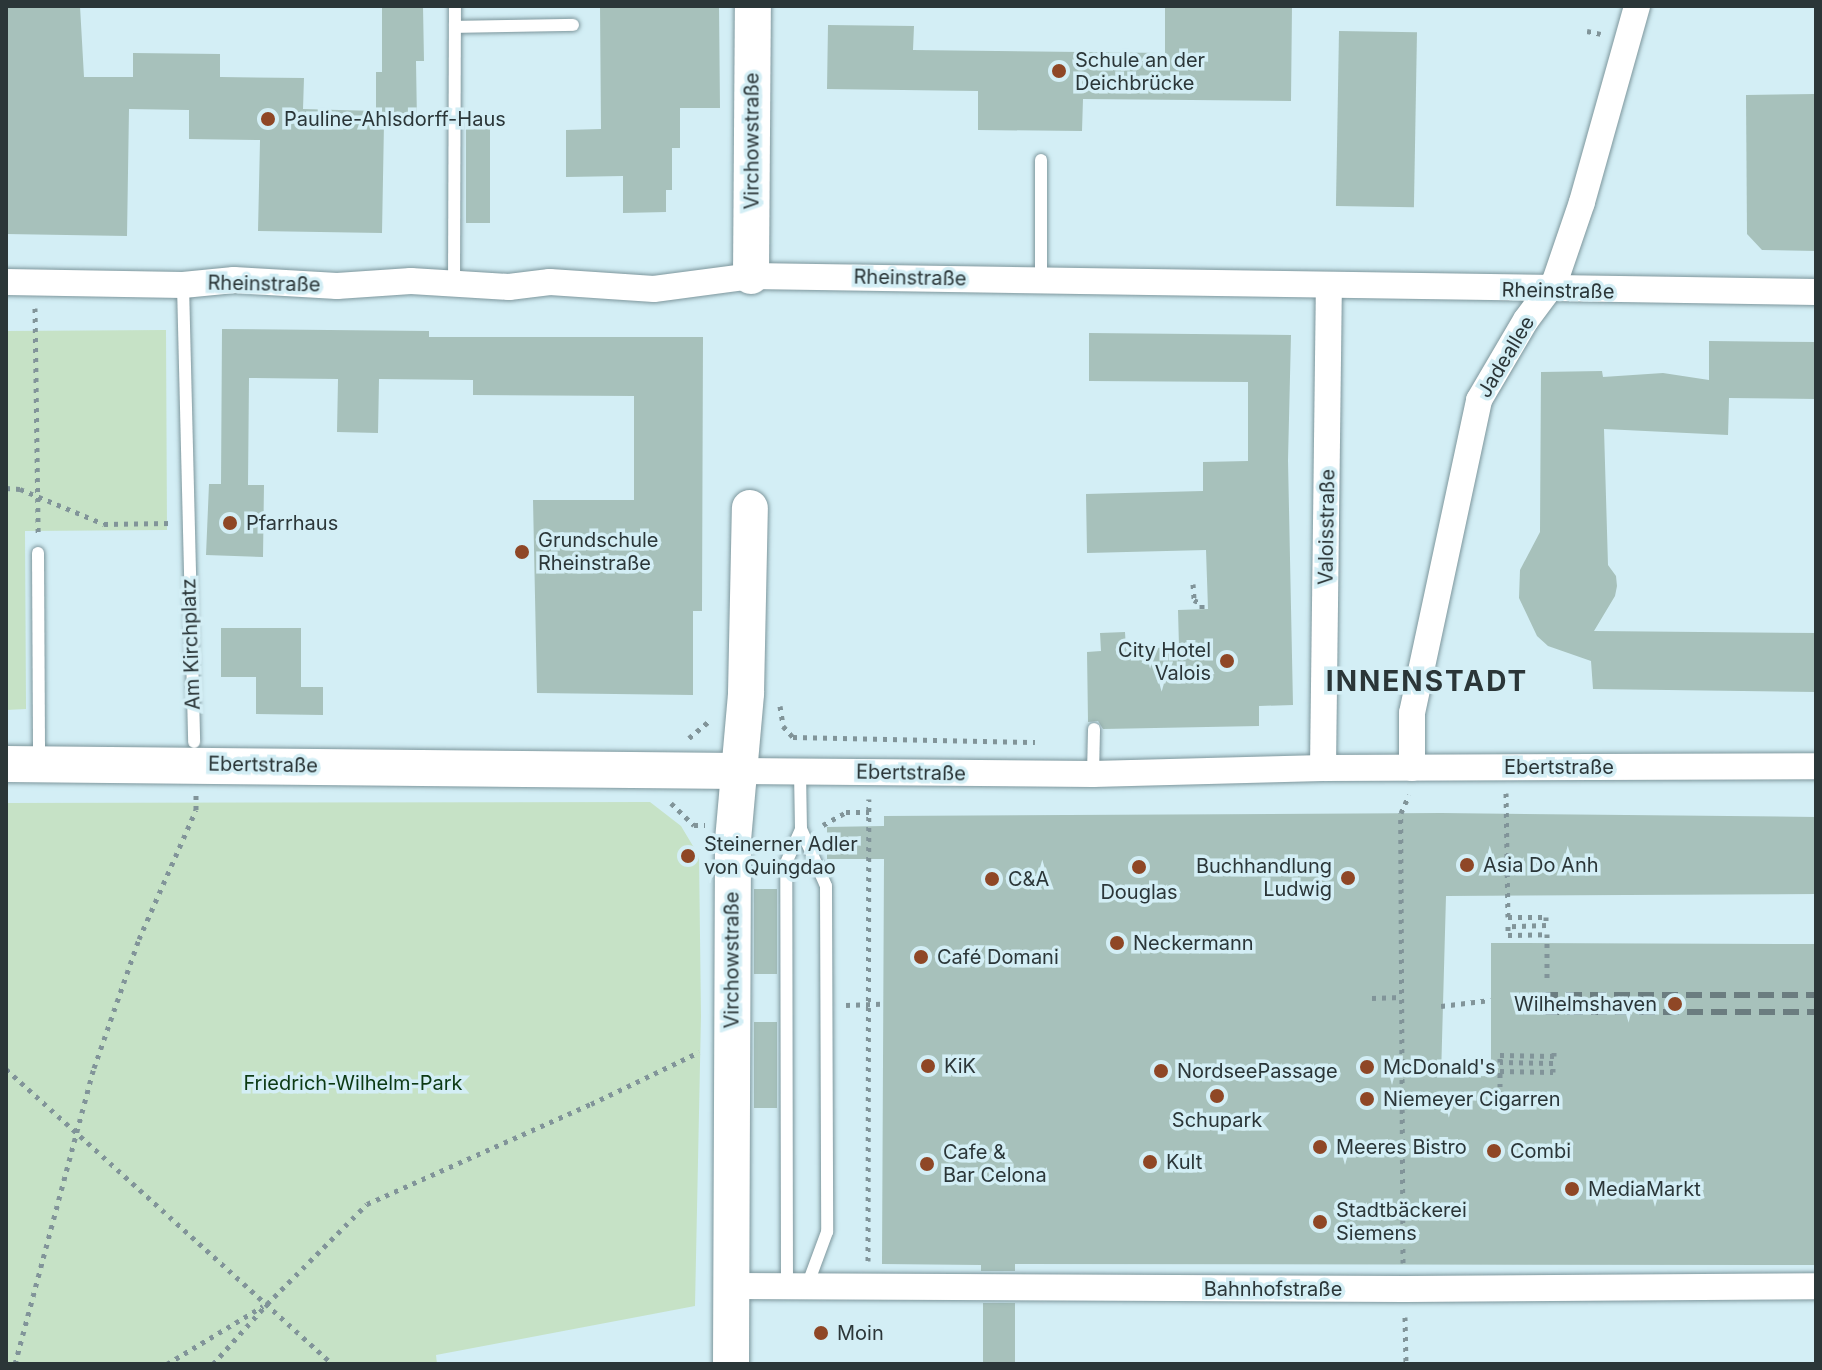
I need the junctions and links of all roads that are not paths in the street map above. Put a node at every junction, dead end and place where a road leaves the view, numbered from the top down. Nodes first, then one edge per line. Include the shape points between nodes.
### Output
1 (455, 6) edge
2 (753, 6) edge
3 (1637, 6) edge
4 (573, 25) dead end
5 (455, 27) junction
6 (1041, 160) dead end
7 (751, 276) junction
8 (1041, 280) junction
9 (6, 282) edge
10 (454, 283) junction
11 (183, 285) junction
12 (1329, 286) junction
13 (1549, 291) junction
14 (1816, 292) edge
15 (750, 508) dead end
16 (38, 553) road end
17 (1094, 729) dead end
18 (23, 764) edge
19 (195, 766) junction
20 (1816, 766) edge
21 (1323, 768) junction
22 (1412, 768) junction
23 (739, 771) junction
24 (800, 772) junction
25 (1093, 774) junction
26 (801, 829) junction
27 (731, 1286) junction
28 (797, 1286) junction
29 (1816, 1286) edge
30 (731, 1364) edge

1 - 5 lane
2 - 7 street, Virchowstraße
3 - 13 street, Jadeallee via 1582,202
4 - 5 lane
5 - 10 lane
6 - 8 lane
7 - 8 street, Rheinstraße
7 - 10 street, Rheinstraße via 654,289
8 - 12 street, Rheinstraße
9 - 11 street, Rheinstraße
10 - 11 street, Rheinstraße via 337,286 234,280
11 - 19 lane, Am Kirchplatz
12 - 13 street, Rheinstraße
12 - 21 street, Valoisstraße
13 - 14 street, Rheinstraße
13 - 22 street, Jadeallee via 1479,400 1412,713
15 - 23 street, Virchowstraße
16 - 18 lane
17 - 25 lane
18 - 19 street, Ebertstraße
19 - 23 street, Ebertstraße
20 - 22 street, Ebertstraße
21 - 22 street, Ebertstraße
21 - 25 street, Ebertstraße
23 - 24 street, Ebertstraße
23 - 27 street, Virchowstraße via 733,840
24 - 25 street, Ebertstraße
24 - 26 lane
26 - 28 lane via 786,863
26 - 28 lane via 826,886 827,1232
27 - 28 street, Bahnhofstraße
27 - 30 street, Virchowstraße
28 - 29 street, Bahnhofstraße

